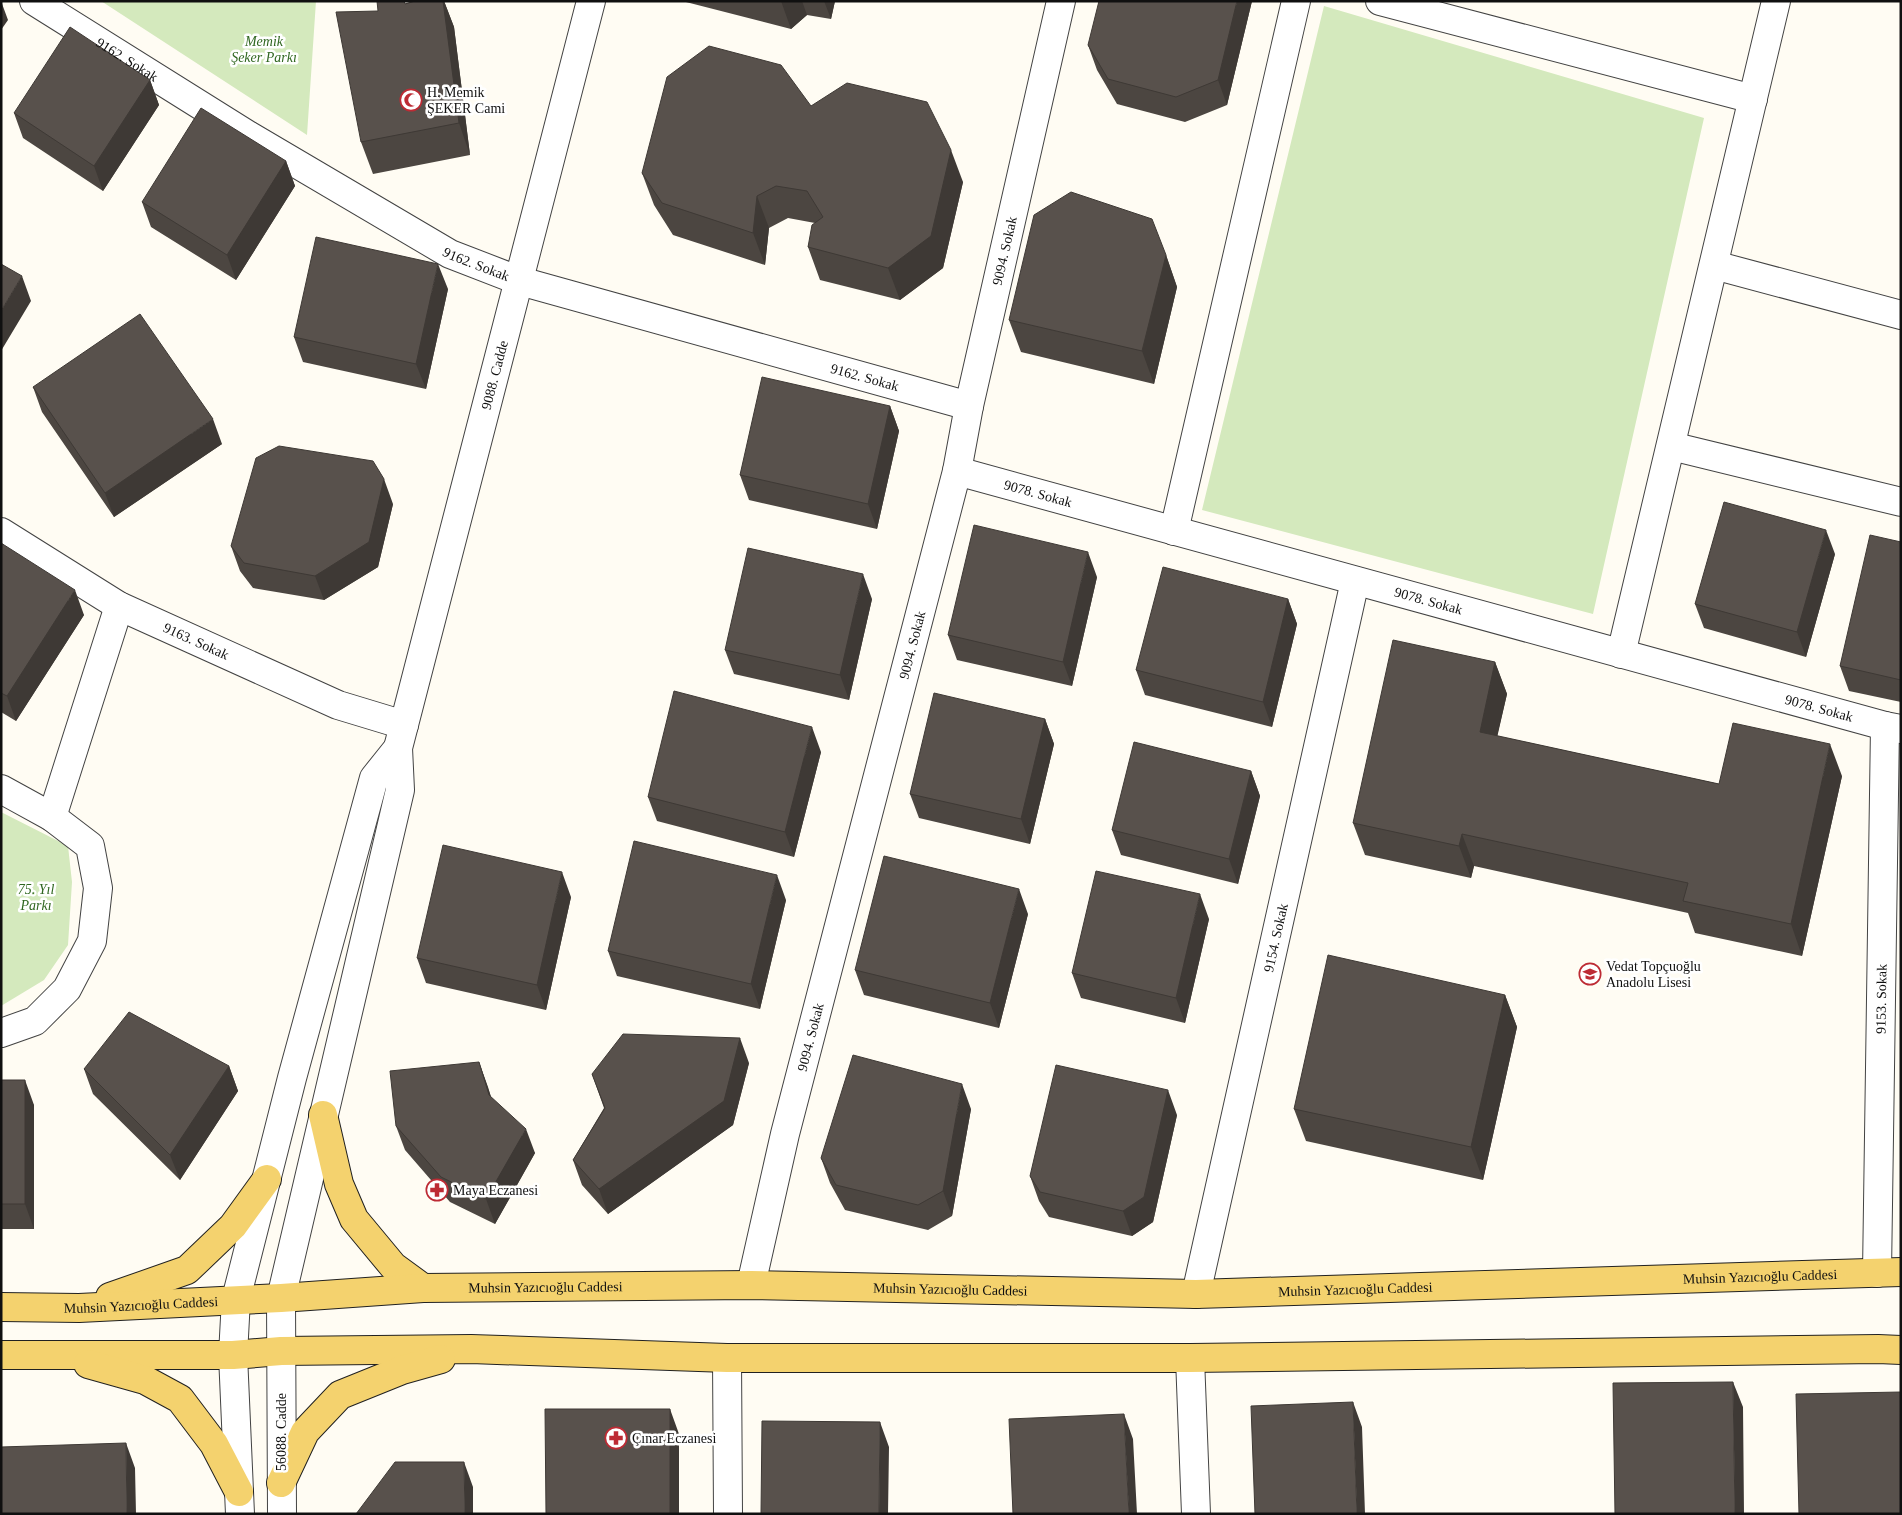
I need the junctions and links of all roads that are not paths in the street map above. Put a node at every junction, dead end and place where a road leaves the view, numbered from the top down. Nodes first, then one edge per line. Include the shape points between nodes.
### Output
1 (34, 1) edge
2 (591, 1) edge
3 (1061, 1) edge
4 (1296, 1) edge
5 (1380, 1) edge
6 (1776, 1) edge
7 (1753, 99) junction
8 (1714, 265) junction
9 (520, 281) junction
10 (1901, 315) edge
11 (969, 406) junction
12 (1671, 446) junction
13 (957, 471) junction
14 (1901, 502) edge
15 (1174, 531) junction
16 (1, 532) edge
17 (1355, 581) junction
18 (119, 606) junction
19 (1622, 654) junction
20 (1893, 727) edge
21 (401, 737) junction
22 (1, 789) edge
23 (52, 817) junction
24 (1, 1033) edge
25 (323, 1115) junction
26 (267, 1179) junction
27 (1889, 1273) edge
28 (751, 1285) junction
29 (423, 1288) junction
30 (1196, 1294) junction
31 (281, 1298) junction
32 (236, 1299) junction
33 (1, 1307) edge
34 (79, 1308) junction
35 (472, 1349) junction
36 (280, 1350) junction
37 (1901, 1350) edge
38 (53, 1354) junction
39 (1, 1355) edge
40 (233, 1355) junction
41 (726, 1358) junction
42 (1190, 1358) junction
43 (282, 1482) junction
44 (239, 1503) edge
45 (282, 1514) edge
46 (728, 1514) edge
47 (1196, 1514) edge

1 - 9 street, 9162. Sokak via 248,135 450,254
2 - 9 street, 9088. Cadde
3 - 11 street, 9094. Sokak
4 - 15 street
5 - 7 street
6 - 7 street
7 - 8 street
8 - 10 street
8 - 12 street
9 - 11 street, 9162. Sokak
9 - 21 street, 9088. Cadde
11 - 13 street, 9094. Sokak
12 - 14 street
12 - 19 street
13 - 15 street, 9078. Sokak
13 - 28 street, 9094. Sokak via 785,1134
15 - 17 street, 9078. Sokak
16 - 18 street, 9163. Sokak
17 - 19 street, 9078. Sokak
17 - 30 street, 9154. Sokak
18 - 21 street, 9163. Sokak
18 - 23 street
19 - 20 street, 9078. Sokak
20 - 27 street, 9153. Sokak
21 - 25 street, 56088. Cadde via 400,790
21 - 26 street via 374,778
22 - 23 street
23 - 24 street via 90,846 98,888 92,941 67,989 34,1021
25 - 29 main road via 339,1184 354,1218 394,1266
25 - 31 street, 56088. Cadde
26 - 32 street
26 - 34 main road via 233,1226 187,1270
27 - 30 main road, Muhsin Yazıcıoğlu Caddesi
28 - 29 main road, Muhsin Yazıcıoğlu Caddesi
28 - 30 main road, Muhsin Yazıcıoğlu Caddesi
29 - 31 main road, Muhsin Yazıcıoğlu Caddesi
31 - 32 main road, Muhsin Yazıcıoğlu Caddesi
31 - 36 street, 56088. Cadde
32 - 34 main road, Muhsin Yazıcıoğlu Caddesi
32 - 40 street
33 - 34 main road, Muhsin Yazıcıoğlu Caddesi
35 - 36 main road
35 - 41 main road
35 - 43 main road via 402,1370 340,1395 305,1432
36 - 40 main road
36 - 43 street, 56088. Cadde
37 - 42 main road
38 - 39 main road
38 - 40 main road
38 - 44 main road via 145,1380 180,1400 214,1444
40 - 44 street
41 - 42 main road
41 - 46 street
42 - 47 street
43 - 45 street, 56088. Cadde

